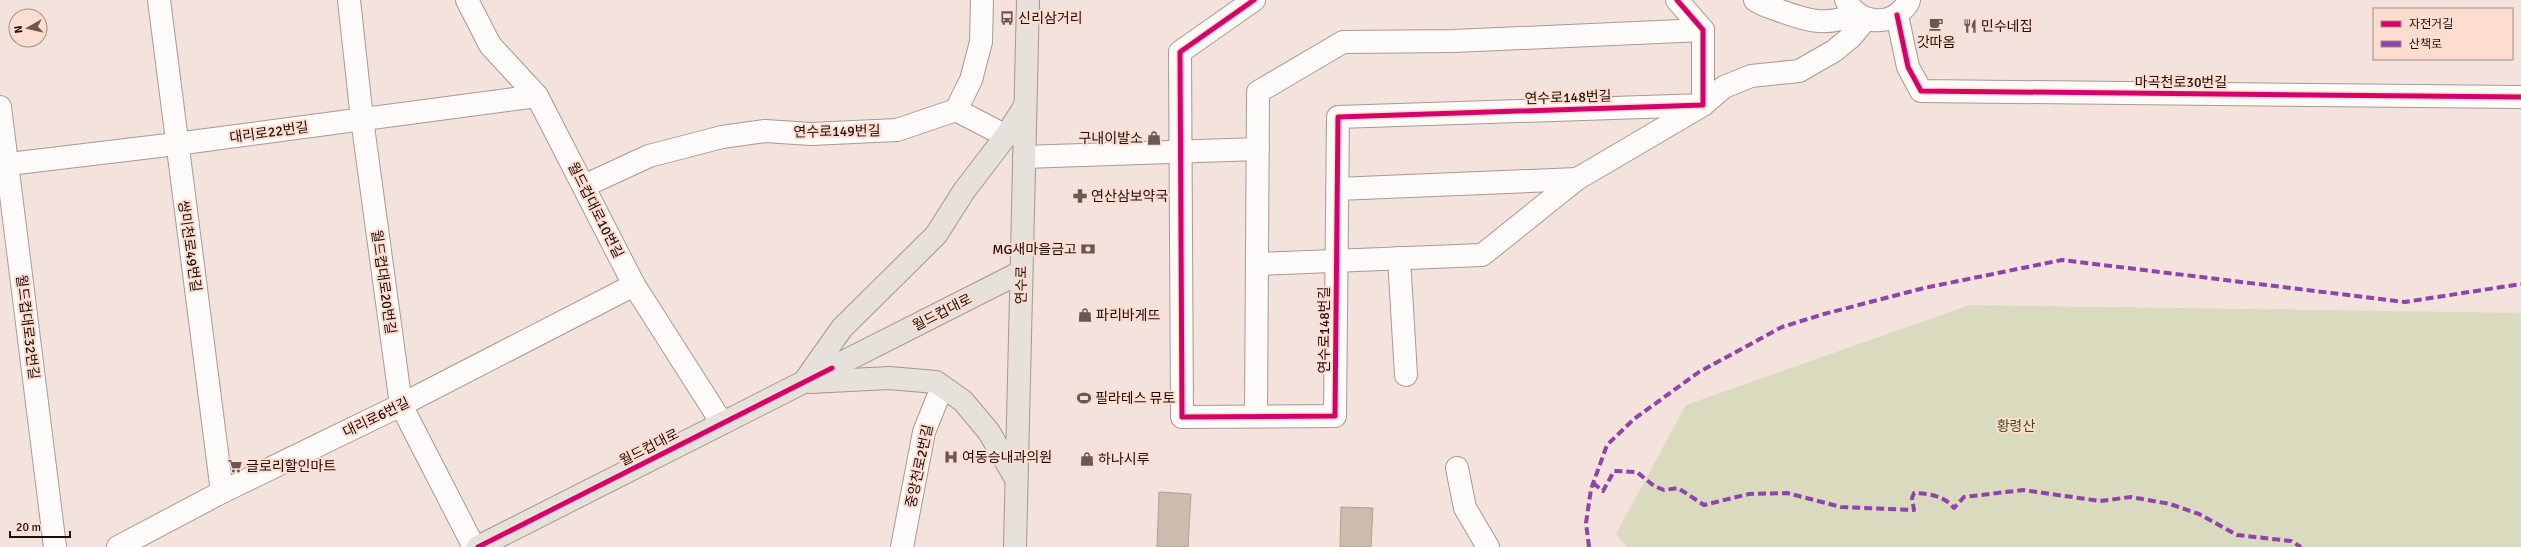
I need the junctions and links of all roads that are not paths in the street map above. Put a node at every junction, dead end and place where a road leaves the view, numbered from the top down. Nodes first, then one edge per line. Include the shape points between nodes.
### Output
1 (159, 0) edge
2 (349, 0) edge
3 (467, 0) edge
4 (982, 0) edge
5 (1028, 0) edge
6 (1254, 0) edge
7 (1677, 0) edge
8 (1755, 0) edge
9 (1903, 8) edge
10 (1856, 11) edge
11 (1703, 30) junction
12 (537, 96) junction
13 (2521, 97) edge
14 (1025, 105) junction
15 (1703, 105) junction
16 (0, 107) edge
17 (956, 110) junction
18 (362, 119) junction
19 (1006, 136) junction
20 (176, 144) junction
21 (1258, 149) junction
22 (1180, 152) junction
23 (1024, 157) junction
24 (4, 165) edge
25 (1577, 179) junction
26 (584, 186) junction
27 (1337, 189) junction
28 (1399, 258) junction
29 (1337, 261) junction
30 (1257, 264) junction
31 (1021, 272) junction
32 (634, 285) junction
33 (1406, 375) dead end
34 (803, 382) junction
35 (942, 387) junction
36 (401, 405) junction
37 (1256, 416) junction
38 (722, 423) junction
39 (1457, 468) dead end
40 (1016, 479) junction
41 (222, 492) junction
42 (55, 547) edge
43 (118, 547) edge
44 (474, 547) edge
45 (478, 547) edge
46 (902, 547) edge
47 (1015, 547) edge
48 (1488, 547) edge

1 - 20 street, 쌍미천로49번길
2 - 18 street, 월드컵대로20번길
3 - 12 street, 월드컵대로10번길 via 490,45
4 - 17 street via 981,42 971,80
5 - 14 main road, 연수로
6 - 22 street, 연수로148번길 via 1180,52
7 - 11 street
8 - 10 street via 1803,20 1822,23 1845,19
9 - 10 street via 1882,21
9 - 13 street, 마곡천로30번길 via 1908,67 1920,91
10 - 15 street via 1851,37 1834,51 1799,72 1751,76 1724,87
11 - 15 street
11 - 21 street via 1454,41 1343,42 1258,92
12 - 18 street, 대리로22번길
12 - 26 street, 월드컵대로10번길
14 - 19 main road
14 - 23 main road, 연수로
15 - 25 street
15 - 27 street, 연수로148번길 via 1338,117
16 - 24 street, 월드컵대로32번길
17 - 19 street
17 - 26 street, 연수로149번길 via 897,130 811,134 765,131 722,137 649,156
18 - 20 street, 대리로22번길
18 - 36 street, 월드컵대로20번길
19 - 34 main road via 964,191 936,235 842,328
20 - 24 street, 대리로22번길
20 - 41 street, 쌍미천로49번길
21 - 22 street
21 - 30 street
22 - 23 street
22 - 37 street, 연수로148번길 via 1182,416
23 - 31 main road, 연수로
24 - 42 street, 월드컵대로32번길
25 - 27 street
25 - 28 street via 1482,255
26 - 32 street, 월드컵대로10번길
27 - 29 street, 연수로148번길
28 - 29 street
28 - 33 street
29 - 30 street
29 - 37 street, 연수로148번길 via 1335,416
30 - 37 street
31 - 34 main road, 월드컵대로
31 - 40 main road, 연수로
32 - 36 street, 대리로6번길
32 - 38 street, 월드컵대로10번길
34 - 35 main road via 903,378 936,382
34 - 38 main road, 월드컵대로
35 - 40 main road via 963,401 989,432
35 - 46 street, 중앙천로2번길 via 924,432
36 - 41 street, 대리로6번길
36 - 44 street, 월드컵대로20번길
38 - 45 main road, 월드컵대로
39 - 48 street via 1465,508
40 - 47 main road, 연수로
41 - 43 street, 대리로6번길

